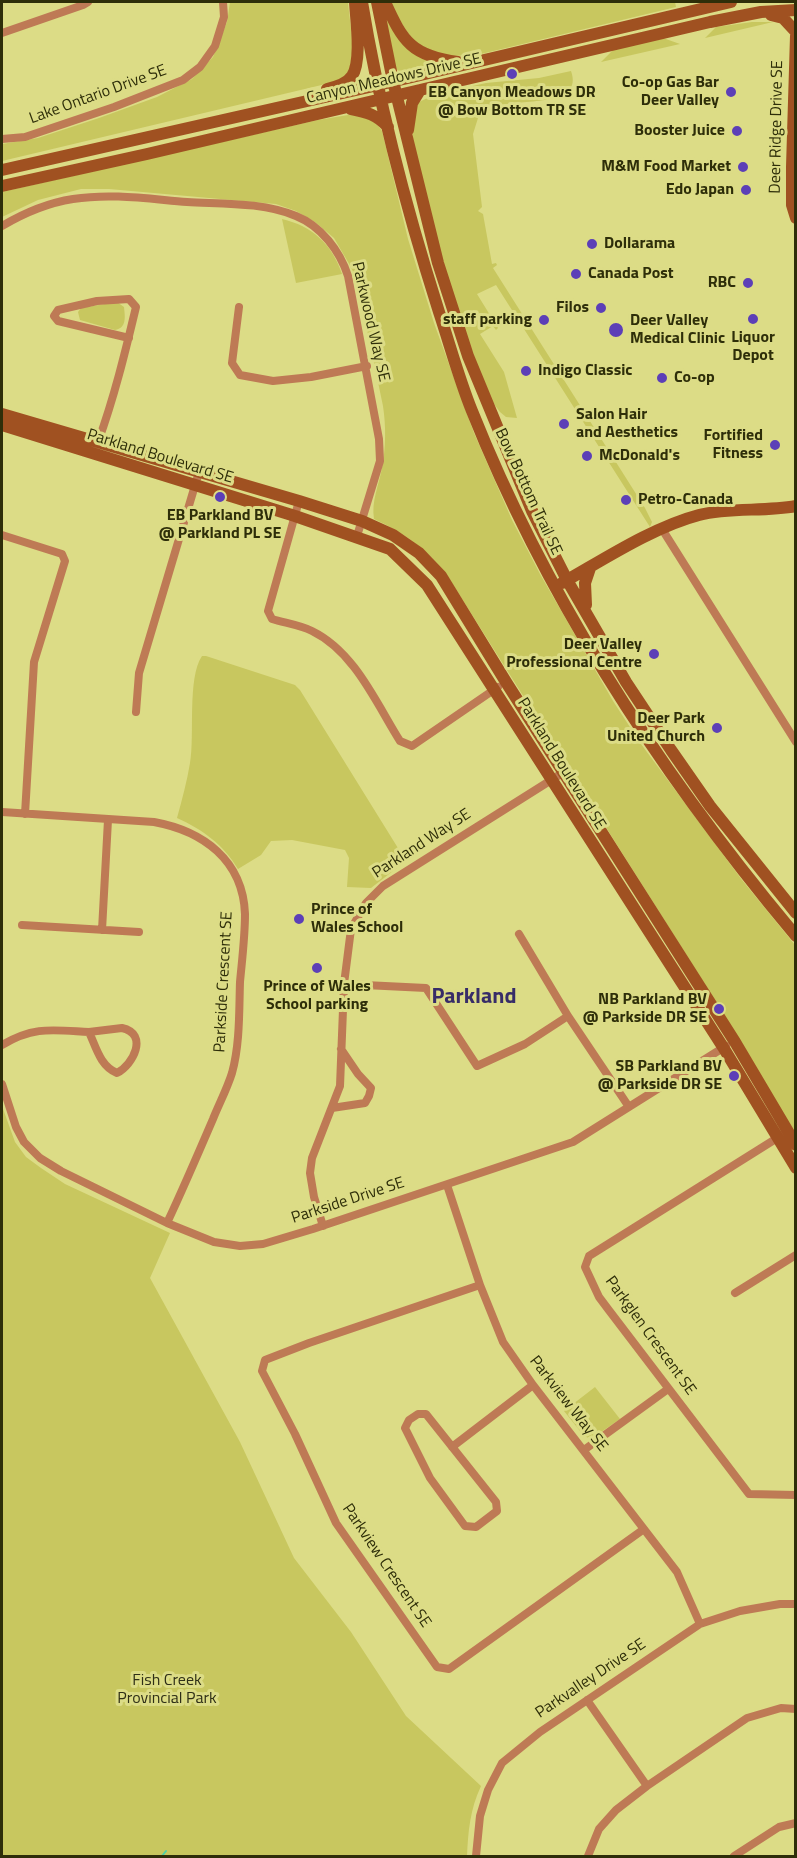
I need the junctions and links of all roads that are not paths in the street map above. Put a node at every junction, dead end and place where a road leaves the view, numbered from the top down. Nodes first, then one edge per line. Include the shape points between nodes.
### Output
1 (88, 2) edge
2 (223, 2) edge
3 (355, 2) edge
4 (362, 2) edge
5 (377, 2) edge
6 (385, 2) edge
7 (731, 2) edge
8 (795, 10) edge
9 (761, 12) junction
10 (2, 33) edge
11 (795, 34) edge
12 (468, 63) junction
13 (393, 81) junction
14 (378, 85) junction
15 (420, 90) junction
16 (396, 95) junction
17 (381, 99) junction
18 (294, 103) junction
19 (347, 108) junction
20 (388, 128) junction
21 (2, 139) edge
22 (407, 140) junction
23 (2, 170) edge
24 (2, 186) edge
25 (795, 218) edge
26 (2, 226) edge
27 (239, 307) dead end
28 (129, 338) junction
29 (367, 366) junction
30 (2, 414) edge
31 (2, 425) edge
32 (98, 442) junction
33 (199, 472) junction
34 (195, 485) junction
35 (299, 501) junction
36 (795, 506) edge
37 (295, 516) junction
38 (362, 521) junction
39 (662, 529) junction
40 (2, 535) edge
41 (357, 537) junction
42 (590, 568) junction
43 (567, 580) junction
44 (555, 586) junction
45 (588, 613) junction
46 (506, 682) junction
47 (494, 689) junction
48 (136, 712) dead end
49 (795, 742) edge
50 (564, 772) junction
51 (551, 780) junction
52 (2, 812) edge
53 (25, 814) junction
54 (108, 820) junction
55 (795, 913) edge
56 (22, 924) dead end
57 (102, 930) junction
58 (140, 932) dead end
59 (519, 934) dead end
60 (795, 936) edge
61 (344, 984) junction
62 (568, 1016) junction
63 (88, 1032) junction
64 (735, 1042) junction
65 (2, 1045) edge
66 (723, 1047) junction
67 (341, 1049) junction
68 (2, 1084) edge
69 (629, 1107) junction
70 (332, 1108) junction
71 (783, 1134) junction
72 (795, 1145) edge
73 (795, 1168) edge
74 (447, 1185) junction
75 (167, 1223) junction
76 (323, 1226) junction
77 (795, 1255) edge
78 (480, 1285) junction
79 (735, 1293) dead end
80 (532, 1385) junction
81 (668, 1389) junction
82 (452, 1447) junction
83 (584, 1450) junction
84 (795, 1495) edge
85 (644, 1529) junction
86 (795, 1604) edge
87 (700, 1624) junction
88 (586, 1700) junction
89 (795, 1709) edge
90 (646, 1786) junction
91 (795, 1823) edge
92 (476, 1857) edge
93 (588, 1857) edge
94 (734, 1857) edge

1 - 10 street
2 - 21 street, Lake Ontario Drive SE via 224,17 215,46 200,67 183,80 25,137
3 - 18 street via 357,46 352,77
4 - 14 street, Bow Bottom Trail SE
5 - 13 street, Bow Bottom Trail SE
6 - 12 street via 408,44 432,57
7 - 12 street, Canyon Meadows Drive SE
8 - 9 street, Canyon Meadows Drive SE
9 - 11 street via 783,18
9 - 15 street, Canyon Meadows Drive SE
11 - 25 street, Deer Ridge Drive SE
12 - 13 street, Canyon Meadows Drive SE
13 - 14 street, Canyon Meadows Drive SE
13 - 16 street, Bow Bottom Trail SE
14 - 17 street, Bow Bottom Trail SE
14 - 18 street, Canyon Meadows Drive SE
15 - 16 street, Canyon Meadows Drive SE
15 - 22 street via 412,103
16 - 17 street, Canyon Meadows Drive SE
16 - 22 street, Bow Bottom Trail SE
17 - 19 street, Canyon Meadows Drive SE
17 - 20 street, Bow Bottom Trail SE
18 - 23 street, Canyon Meadows Drive SE
19 - 20 street via 369,112
19 - 24 street, Canyon Meadows Drive SE
20 - 44 street, Bow Bottom Trail SE via 417,242 471,410
22 - 43 street, Bow Bottom Trail SE via 438,263 468,356 532,511
26 - 29 street, Parkwood Way SE via 50,204 98,196 230,204 269,208 296,216 328,240 345,268
27 - 29 street via 232,363 240,375 273,381
28 - 28 street via 136,307 129,299 58,310 54,316 58,321
28 - 32 street
29 - 38 street, Parkwood Way SE via 380,461
30 - 32 street, Parkland Boulevard SE
31 - 34 street, Parkland Boulevard SE
32 - 33 street, Parkland Boulevard SE
33 - 34 street
33 - 35 street, Parkland Boulevard SE
34 - 37 street, Parkland Boulevard SE
34 - 48 street via 139,673
35 - 37 street
35 - 38 street, Parkland Boulevard SE
36 - 39 street via 701,514
37 - 41 street, Parkland Boulevard SE
37 - 47 street via 268,611 272,619 312,631 339,648 400,741 412,746
38 - 41 street, Parkwood Way SE
38 - 46 street, Parkland Boulevard SE via 419,553 441,576
39 - 42 street
39 - 49 street
40 - 53 street via 62,554 65,561 34,662
41 - 47 street, Parkland Boulevard SE via 390,549 427,585
42 - 43 street
42 - 45 street via 584,593
43 - 44 street
43 - 45 street, Bow Bottom Trail SE
44 - 60 street, Bow Bottom Trail SE via 604,675 678,786
45 - 55 street, Bow Bottom Trail SE via 626,682 671,750
46 - 47 street
46 - 50 street, Parkland Boulevard SE
47 - 51 street, Parkland Boulevard SE
50 - 51 street, Parkland Way SE
50 - 64 street, Parkland Boulevard SE
51 - 61 street, Parkland Way SE via 403,872 373,895 351,929
51 - 66 street, Parkland Boulevard SE
52 - 53 street, Parkside Crescent SE
53 - 54 street, Parkside Crescent SE
54 - 57 street
54 - 75 street, Parkside Crescent SE via 154,822 196,835 233,871 245,913 232,1074
56 - 57 street
57 - 58 street
59 - 62 street
61 - 62 street via 426,988 477,1066 525,1044
61 - 67 street, Parkland Way SE
62 - 69 street
63 - 63 street via 109,1070 117,1074 124,1070 137,1043 136,1035 122,1028
63 - 65 street via 34,1030
64 - 66 street, Parkside Drive SE
64 - 71 street, Parkland Boulevard SE
66 - 69 street, Parkside Drive SE
66 - 71 street, Parkland Boulevard SE
67 - 70 street, Parkland Way SE via 340,1086
67 - 70 street via 371,1088 365,1103
68 - 75 street, Parkside Drive SE via 16,1127 40,1158
69 - 74 street, Parkside Drive SE via 573,1142
70 - 76 street, Parkland Way SE via 310,1173
71 - 72 street, Parkland Boulevard SE
71 - 73 street, Parkland Boulevard SE
71 - 81 street, Parkglen Crescent SE via 589,1256 585,1267 599,1296
74 - 76 street, Parkside Drive SE
74 - 78 street, Parkview Way SE
75 - 76 street, Parkside Drive SE via 214,1242 240,1246 263,1244
77 - 79 street
78 - 80 street, Parkview Way SE via 502,1342
78 - 85 street, Parkview Crescent SE via 265,1360 262,1371 336,1524 437,1667 449,1669
80 - 82 street
80 - 83 street, Parkview Way SE
81 - 83 street
81 - 84 street, Parkglen Crescent SE via 749,1494
82 - 82 street via 496,1502 497,1511 476,1527 465,1526 430,1478 405,1428 409,1420 426,1414
83 - 85 street, Parkview Way SE
85 - 87 street, Parkview Way SE via 677,1572
86 - 87 street, Parkvalley Drive SE via 740,1611
87 - 88 street, Parkvalley Drive SE
88 - 90 street
88 - 92 street, Parkvalley Drive SE via 502,1763 480,1816
89 - 90 street via 781,1708 747,1718
90 - 93 street via 599,1829
91 - 94 street via 779,1827

